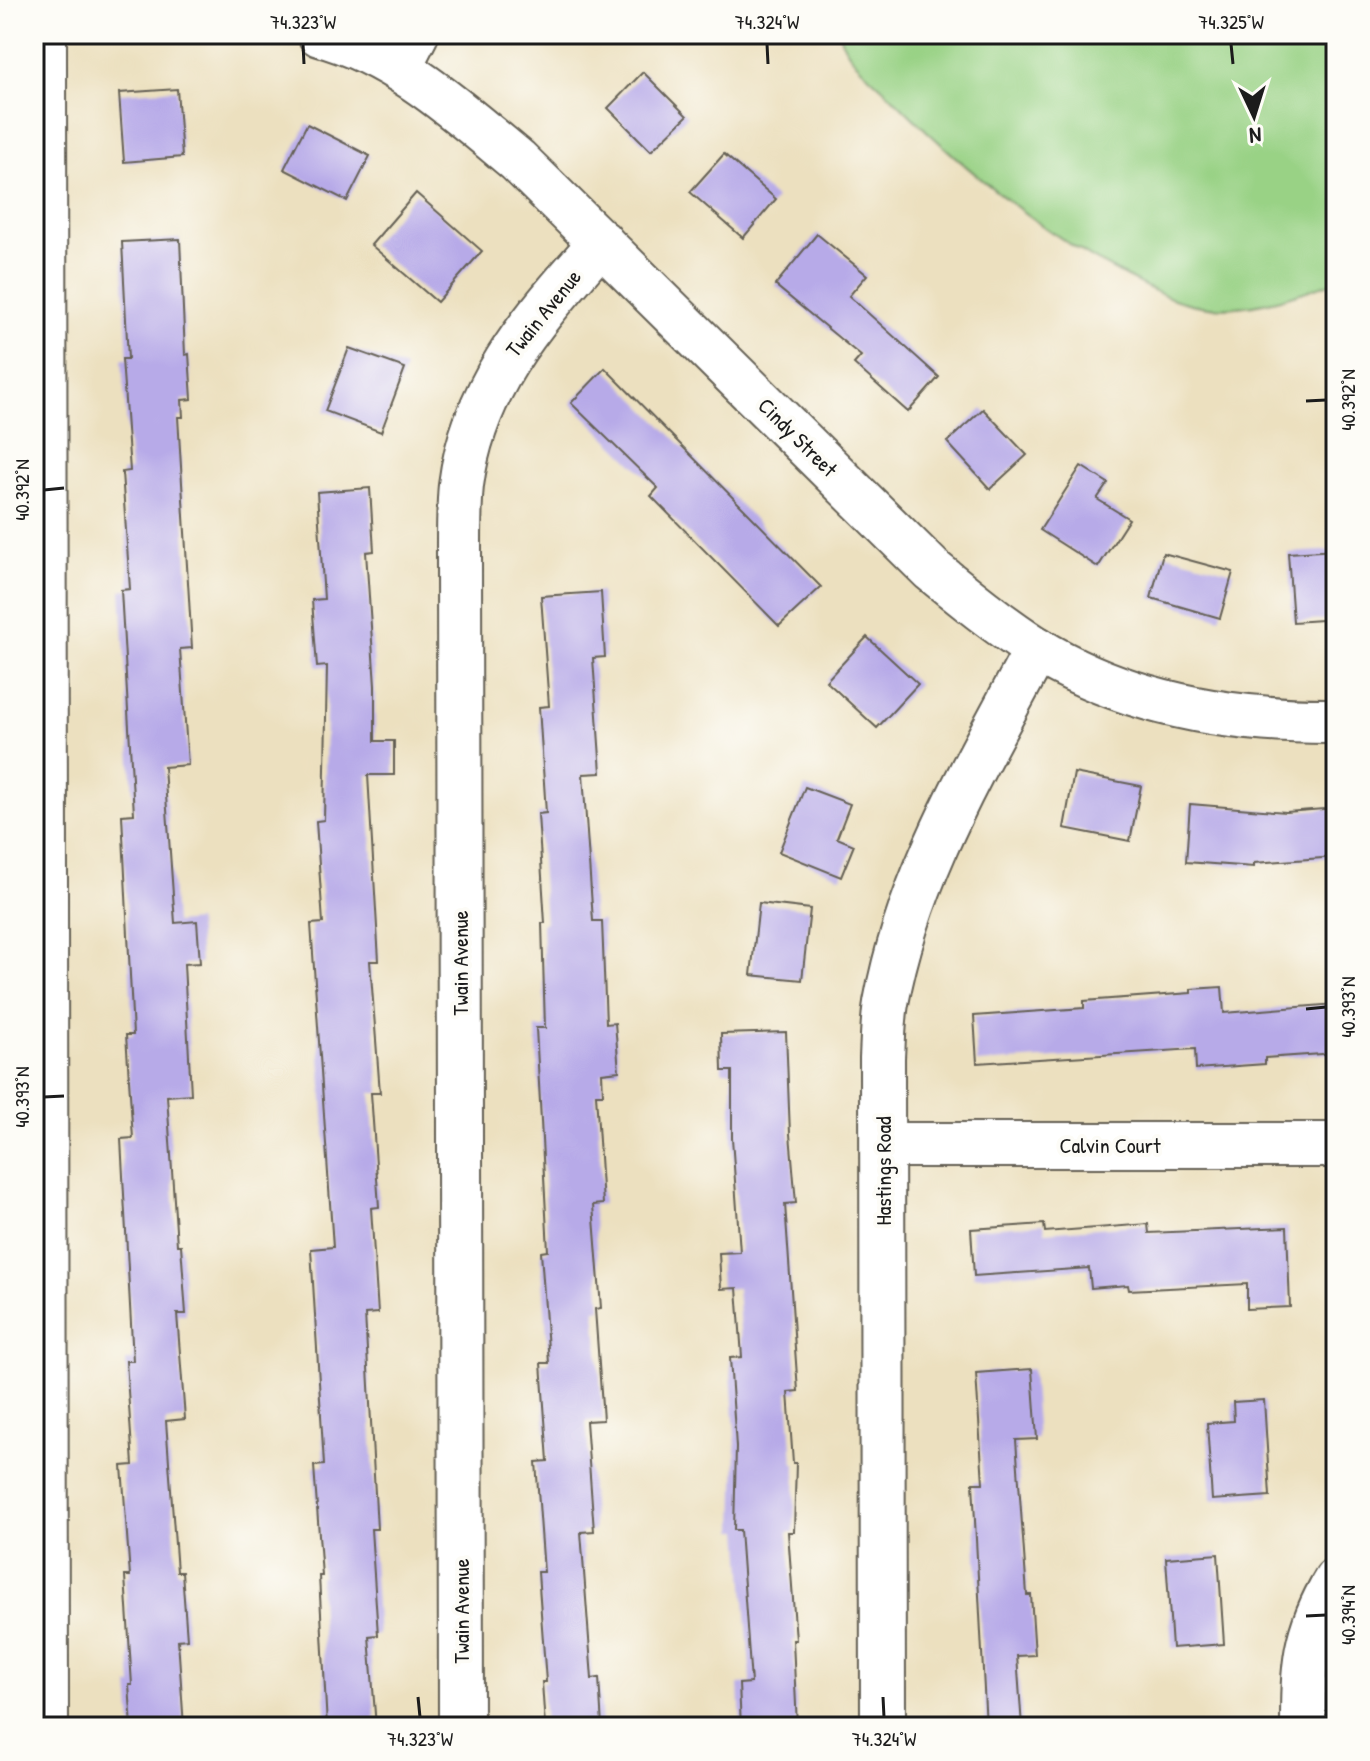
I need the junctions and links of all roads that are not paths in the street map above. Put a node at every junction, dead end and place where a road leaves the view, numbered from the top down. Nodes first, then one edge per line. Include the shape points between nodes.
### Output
1 (44, 34) edge
2 (320, 34) edge
3 (407, 50) edge
4 (601, 242) junction
5 (1037, 649) junction
6 (1336, 721) edge
7 (883, 1145) junction
8 (1336, 1145) edge
9 (1336, 1580) edge
10 (46, 1727) edge
11 (461, 1727) edge
12 (883, 1727) edge
13 (1303, 1727) edge

1 - 10 street
2 - 3 street, Cindy Street
3 - 4 street, Cindy Street
4 - 5 street, Cindy Street via 932,570
4 - 11 street, Twain Avenue via 504,362 472,435 461,485
5 - 6 street, Cindy Street via 1083,673 1167,703 1266,720
5 - 7 street, Hastings Road via 938,835 914,897 885,1005
7 - 8 street, Calvin Court
7 - 12 street, Hastings Road
9 - 13 street via 1308,1640

